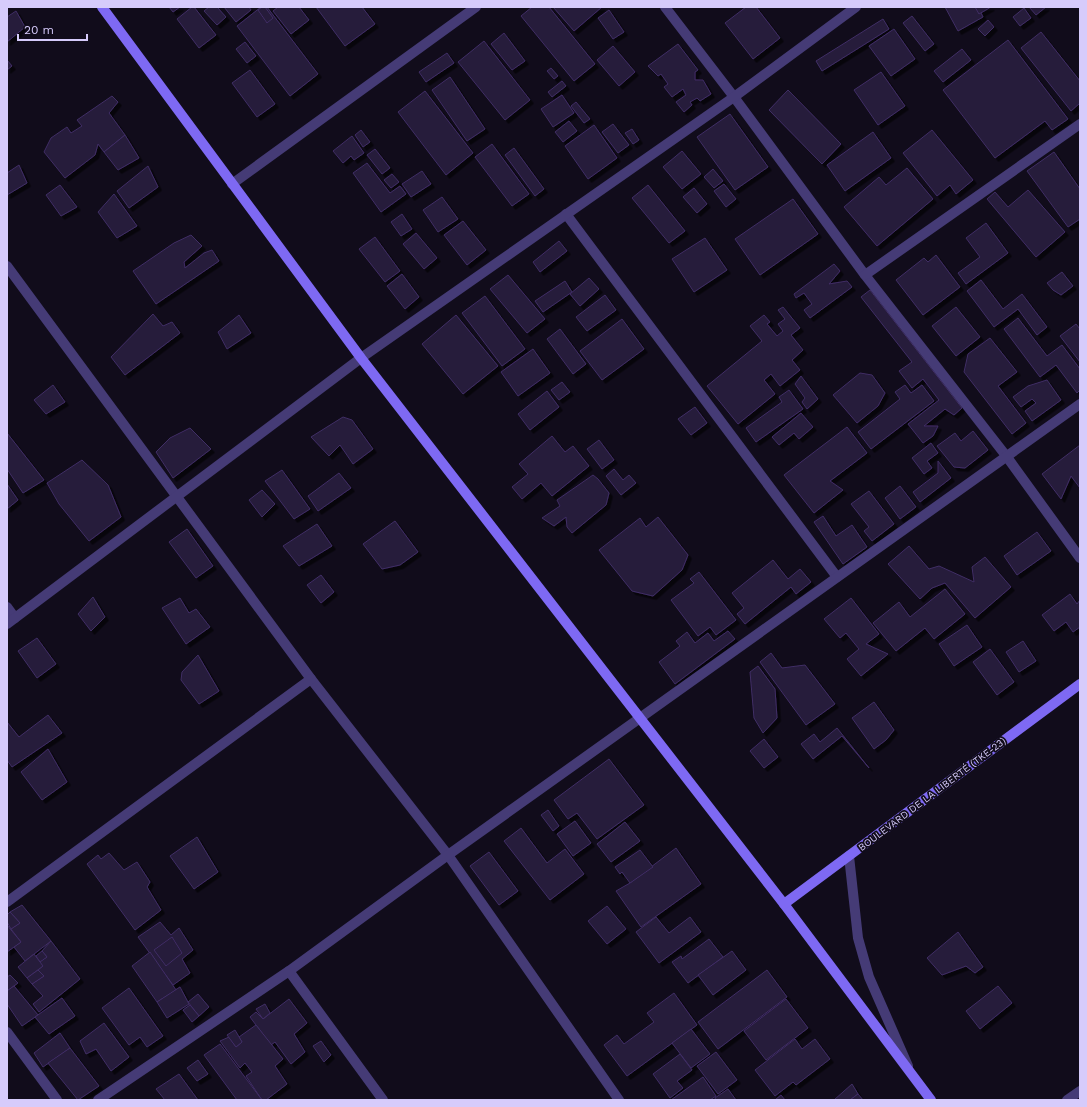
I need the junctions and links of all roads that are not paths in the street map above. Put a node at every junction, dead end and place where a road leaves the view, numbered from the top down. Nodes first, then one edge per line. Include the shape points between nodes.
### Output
1 (102, 7) edge
2 (476, 7) edge
3 (665, 7) edge
4 (856, 7) edge
5 (734, 97) junction
6 (1080, 124) edge
7 (232, 184) junction
8 (566, 214) junction
9 (7, 266) edge
10 (865, 275) junction
11 (361, 358) junction
12 (1080, 404) edge
13 (1007, 457) junction
14 (178, 496) junction
15 (1080, 558) edge
16 (837, 577) junction
17 (7, 608) edge
18 (11, 621) edge
19 (311, 679) junction
20 (1080, 684) edge
21 (640, 718) junction
22 (448, 855) junction
23 (849, 856) junction
24 (7, 902) edge
25 (784, 904) junction
26 (289, 971) junction
27 (7, 1032) edge
28 (909, 1068) junction
29 (1080, 1091) edge
30 (57, 1100) edge
31 (98, 1100) edge
32 (383, 1100) edge
33 (619, 1100) edge
34 (931, 1100) edge
35 (1067, 1100) edge

1 - 7 street
2 - 7 street
3 - 5 street
4 - 5 street
5 - 8 street
5 - 10 street
6 - 10 street
7 - 11 street
8 - 11 street
8 - 16 street
9 - 14 street
10 - 13 street
11 - 14 street
11 - 21 street
12 - 13 street
13 - 15 street
13 - 16 street
14 - 18 street
14 - 19 street
16 - 21 street
17 - 18 street
19 - 22 street
19 - 24 street
20 - 23 street, BOULEVARD DE LA LIBERTÉ (TKE-23)
21 - 22 street
21 - 25 street
22 - 26 street
22 - 33 street
23 - 25 street, BOULEVARD DE LA LIBERTÉ (TKE-23)
23 - 28 street via 858,938 867,970
25 - 28 street
26 - 31 street
26 - 32 street
27 - 30 street
28 - 34 street
29 - 35 street

